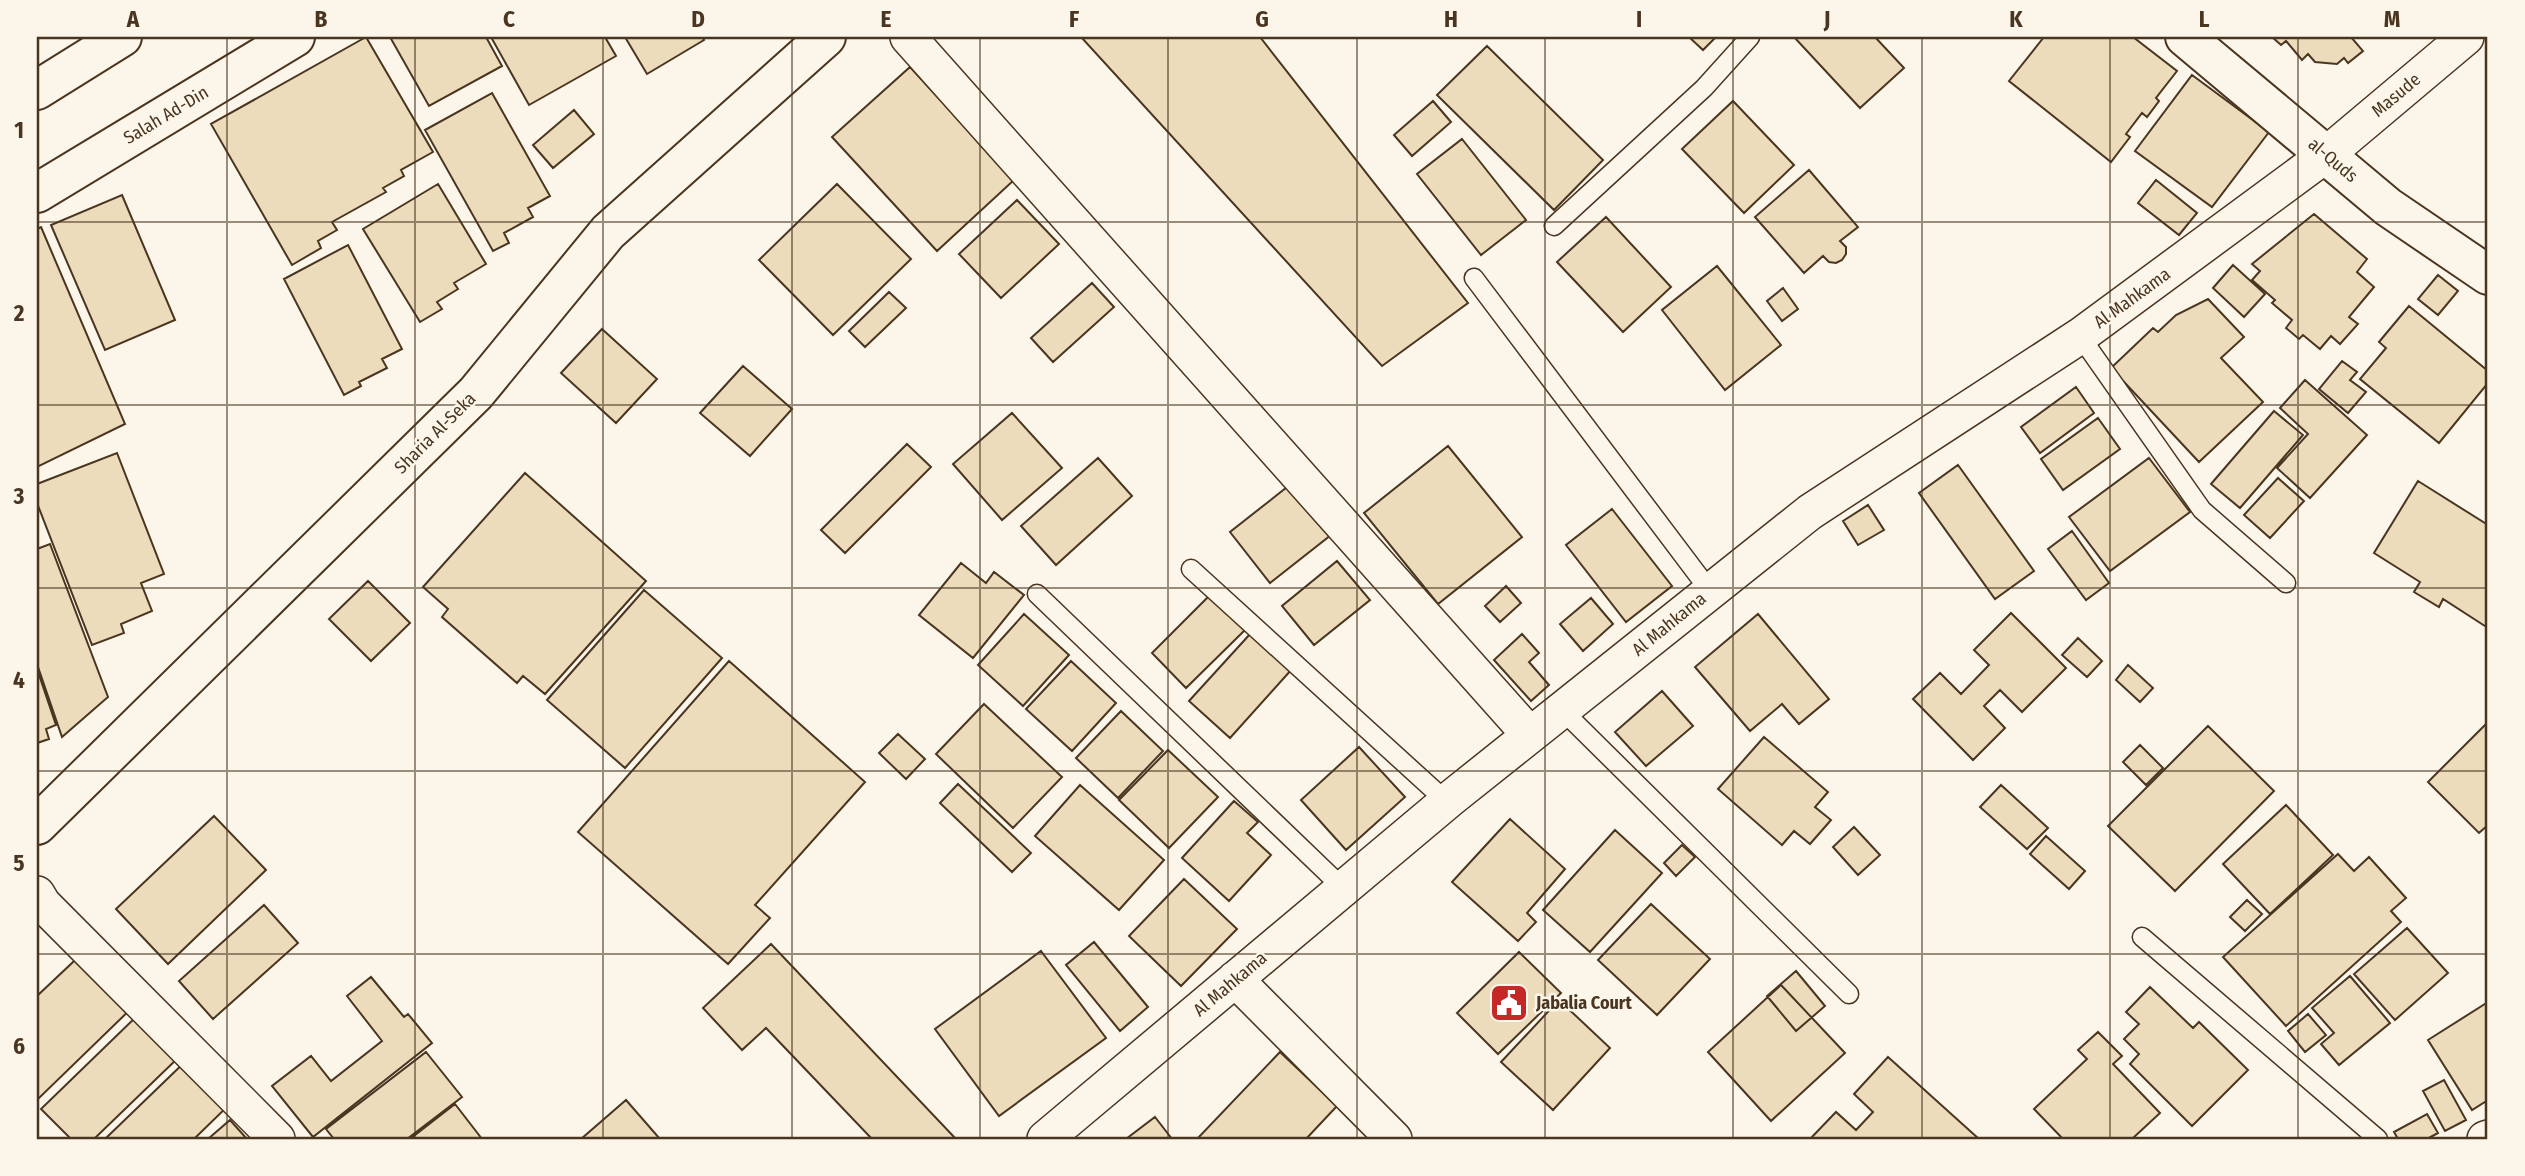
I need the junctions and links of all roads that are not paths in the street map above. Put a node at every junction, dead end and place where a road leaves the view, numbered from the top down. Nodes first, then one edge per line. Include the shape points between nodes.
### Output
1 (122, 37) edge
2 (295, 37) edge
3 (826, 37) edge
4 (908, 37) edge
5 (1750, 37) edge
6 (2185, 37) edge
7 (2466, 37) edge
8 (37, 90) edge
9 (2327, 154) junction
10 (37, 193) edge
11 (1553, 226) dead end
12 (2488, 275) edge
13 (1474, 278) dead end
14 (2080, 336) junction
15 (1191, 569) dead end
16 (2286, 583) dead end
17 (1710, 591) junction
18 (1037, 594) dead end
19 (1562, 710) junction
20 (1530, 735) junction
21 (1447, 802) junction
22 (37, 825) edge
23 (1345, 889) junction
24 (37, 894) edge
25 (2141, 937) dead end
26 (1235, 979) junction
27 (1849, 994) dead end
28 (277, 1139) edge
29 (1045, 1139) edge
30 (1394, 1139) edge
31 (2378, 1139) edge

1 - 8 main road
2 - 10 main road, Salah Ad-Din
3 - 22 main road, Sharia Al-Seka via 608,232 476,393
4 - 20 street
5 - 11 lane via 1704,88
6 - 9 main road, al-Quds
7 - 9 street, Masude
9 - 12 main road, al-Quds via 2388,207
9 - 14 street, Al Mahkama
13 - 17 lane
14 - 16 lane via 2202,510
14 - 17 street, Al Mahkama via 1810,512
15 - 21 lane
17 - 19 street, Al Mahkama
18 - 23 lane
19 - 20 street, Al Mahkama
19 - 27 lane
20 - 21 street, Al Mahkama
21 - 23 street, Al Mahkama
23 - 26 street, Al Mahkama
24 - 28 street
25 - 31 lane
26 - 29 street, Al Mahkama
26 - 30 street

